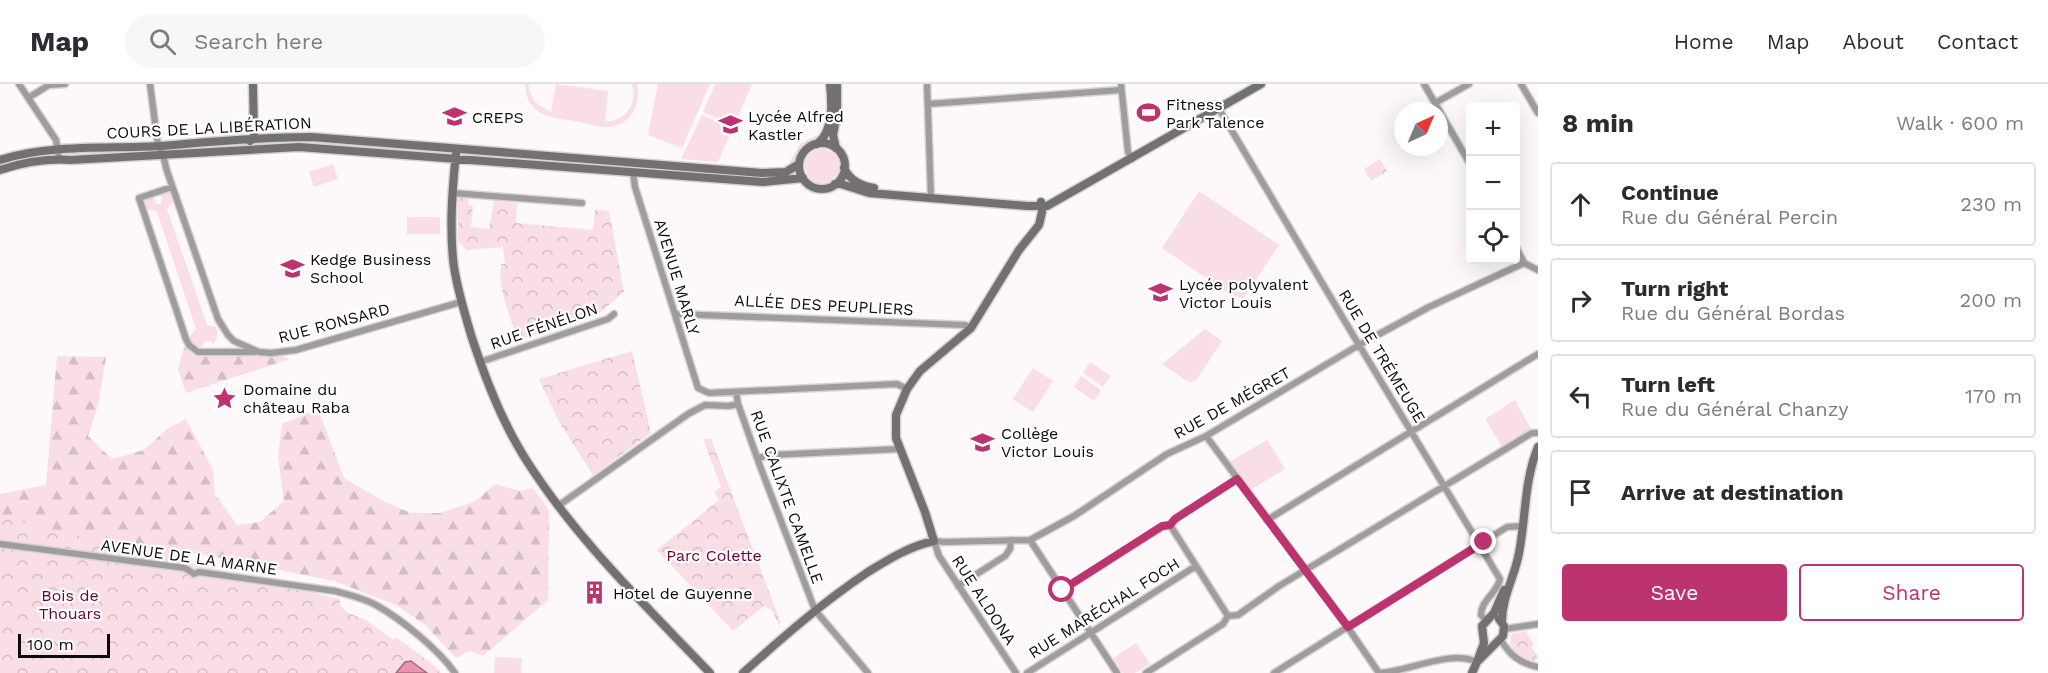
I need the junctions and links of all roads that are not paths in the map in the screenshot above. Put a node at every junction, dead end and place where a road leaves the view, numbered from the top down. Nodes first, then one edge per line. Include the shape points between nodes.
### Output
1 (19, 84) edge
2 (65, 84) edge
3 (150, 84) edge
4 (253, 84) edge
5 (830, 84) edge
6 (837, 84) edge
7 (927, 84) edge
8 (1250, 84) edge
9 (1261, 84) edge
10 (1424, 84) edge
11 (1469, 84) edge
12 (1521, 84) edge
13 (1121, 87) edge
14 (28, 98) junction
15 (1434, 102) edge
16 (1437, 102) edge
17 (928, 104) junction
18 (1218, 106) junction
19 (1538, 113) edge
20 (1448, 126) edge
21 (254, 138) junction
22 (207, 142) junction
23 (817, 144) junction
24 (158, 146) junction
25 (836, 148) junction
26 (456, 149) junction
27 (191, 153) junction
28 (382, 153) junction
29 (58, 154) junction
30 (164, 155) junction
31 (1130, 156) junction
32 (1466, 157) edge
33 (571, 158) junction
34 (87, 159) junction
35 (455, 159) junction
36 (0, 160) edge
37 (799, 164) junction
38 (696, 168) junction
39 (844, 168) junction
40 (0, 170) edge
41 (633, 173) junction
42 (803, 178) junction
43 (835, 184) junction
44 (172, 187) junction
45 (453, 193) junction
46 (931, 195) junction
47 (582, 203) dead end
48 (1041, 205) junction
49 (1520, 256) edge
50 (1524, 263) junction
51 (1538, 270) edge
52 (461, 302) junction
53 (614, 314) dead end
54 (675, 314) junction
55 (971, 328) junction
56 (1359, 345) junction
57 (260, 352) junction
58 (1538, 354) edge
59 (480, 362) junction
60 (906, 389) junction
61 (736, 392) junction
62 (738, 404) junction
63 (1412, 432) junction
64 (1538, 433) edge
65 (1206, 436) junction
66 (1538, 447) edge
67 (900, 449) junction
68 (758, 458) junction
69 (1237, 479) junction
70 (1445, 486) junction
71 (558, 506) junction
72 (1267, 520) junction
73 (1170, 525) junction
74 (1522, 526) junction
75 (1011, 540) junction
76 (1030, 540) junction
77 (934, 541) junction
78 (0, 544) edge
79 (1480, 545) junction
80 (1196, 566) junction
81 (1306, 571) junction
82 (1509, 584) junction
83 (958, 586) junction
84 (1062, 590) junction
85 (815, 610) junction
86 (1228, 616) junction
87 (1488, 619) junction
88 (1538, 624) edge
89 (1503, 625) junction
90 (1348, 627) junction
91 (1091, 633) junction
92 (1483, 636) junction
93 (1498, 640) junction
94 (1477, 662) junction
95 (1538, 667) edge
96 (455, 673) edge
97 (710, 673) edge
98 (744, 673) edge
99 (868, 673) edge
100 (1016, 673) edge
101 (1027, 673) edge
102 (1118, 673) edge
103 (1146, 673) edge
104 (1274, 673) edge
105 (1472, 673) edge

1 - 14 street
2 - 14 street via 49,85
3 - 24 street
4 - 21 main road
5 - 23 main road via 831,112 826,133
6 - 25 main road via 833,135
7 - 17 street
8 - 18 main road
9 - 18 main road
10 - 15 street
11 - 16 street
12 - 19 street
13 - 17 street
13 - 31 street
14 - 29 street via 56,140
17 - 46 street
18 - 31 main road
18 - 56 street, RUE DE TRÉMEUGE
20 - 32 street
21 - 22 main road, COURS DE LA LIBÉRATION
21 - 26 main road, COURS DE LA LIBÉRATION via 311,137
21 - 27 main road via 244,144
22 - 24 main road, COURS DE LA LIBÉRATION
22 - 30 main road
23 - 25 main road
23 - 37 main road via 804,152
24 - 29 main road, COURS DE LA LIBÉRATION
24 - 30 street, RUE RONSARD
24 - 34 main road via 151,150 100,153
25 - 39 main road
26 - 28 main road via 399,149
26 - 33 main road, COURS DE LA LIBÉRATION
26 - 35 main road
27 - 28 main road, COURS DE LA LIBÉRATION via 299,147
27 - 30 main road, COURS DE LA LIBÉRATION
28 - 35 main road, COURS DE LA LIBÉRATION
29 - 34 main road, COURS DE LA LIBÉRATION
29 - 36 main road, COURS DE LA LIBÉRATION via 34,152
29 - 40 main road, COURS DE LA LIBÉRATION
30 - 34 main road, COURS DE LA LIBÉRATION
30 - 44 street, RUE RONSARD
31 - 48 main road via 1053,204
33 - 35 main road
33 - 38 main road, COURS DE LA LIBÉRATION
35 - 41 main road, COURS DE LA LIBÉRATION
35 - 45 main road
37 - 38 main road, COURS DE LA LIBÉRATION via 790,171 776,173
37 - 42 main road
38 - 41 main road
39 - 43 main road
39 - 46 main road via 850,178 870,188
41 - 42 main road, COURS DE LA LIBÉRATION via 763,182
41 - 54 street, AVENUE MARLY
42 - 43 main road via 816,188
43 - 46 main road via 869,193
44 - 57 street, RUE RONSARD via 218,319 234,341
44 - 57 street via 139,198 189,345 198,352
45 - 47 street
45 - 52 main road via 452,248
46 - 48 main road
48 - 55 main road via 1039,225
49 - 50 street
50 - 51 street
50 - 56 street, RUE DE MÉGRET
52 - 57 street, RUE RONSARD via 296,350
52 - 59 main road
53 - 59 street, RUE FÉNÉLON
54 - 55 street, ALLÉE DES PEUPLIERS
54 - 61 street, AVENUE MARLY via 698,388 709,393
55 - 60 main road via 920,371
56 - 63 street, RUE DE TRÉMEUGE
56 - 65 street, RUE DE MÉGRET
58 - 63 street
59 - 71 main road via 514,439
60 - 61 street via 897,384
60 - 67 main road via 895,424
61 - 62 street, RUE CALIXTE CAMELLE
62 - 68 street, RUE CALIXTE CAMELLE
62 - 71 street via 702,406
63 - 70 street, RUE DE TRÉMEUGE
63 - 72 street
64 - 70 street
65 - 69 street
65 - 76 street, RUE DE MÉGRET via 1167,454 1074,516
66 - 74 main road via 1527,482
67 - 68 street
67 - 77 main road
68 - 85 street, RUE CALIXTE CAMELLE
69 - 72 street
69 - 73 street
70 - 79 street, RUE DE TRÉMEUGE
70 - 81 street
71 - 97 main road
72 - 81 street
73 - 80 street
73 - 84 street via 1162,526
74 - 79 street via 1510,526
74 - 82 main road via 1518,559
75 - 76 street, RUE DE MÉGRET
75 - 77 street, RUE DE MÉGRET
75 - 83 street via 1005,555
76 - 84 street
77 - 83 street, RUE ALDONA
77 - 85 main road via 888,560
78 - 96 street, AVENUE DE LA MARNE via 184,568 194,574 359,597 377,605 419,636
79 - 87 street, RUE DE TRÉMEUGE via 1500,580 1481,610 1481,615
79 - 90 street
80 - 86 street
80 - 91 street, RUE MARÉCHAL FOCH
81 - 86 street via 1238,615
81 - 90 street
82 - 87 main road
82 - 89 main road
83 - 100 street, RUE ALDONA
84 - 91 street
85 - 98 main road
85 - 99 street, RUE CALIXTE CAMELLE
86 - 103 street via 1223,624
87 - 89 main road via 1497,618
87 - 92 main road via 1482,626
88 - 89 street
89 - 93 main road via 1503,636
90 - 94 street via 1379,673 1447,660 1468,658
90 - 104 street
91 - 101 street, RUE MARÉCHAL FOCH
91 - 102 street
92 - 93 main road
92 - 94 main road
93 - 94 main road
93 - 95 street via 1519,662
94 - 105 main road

